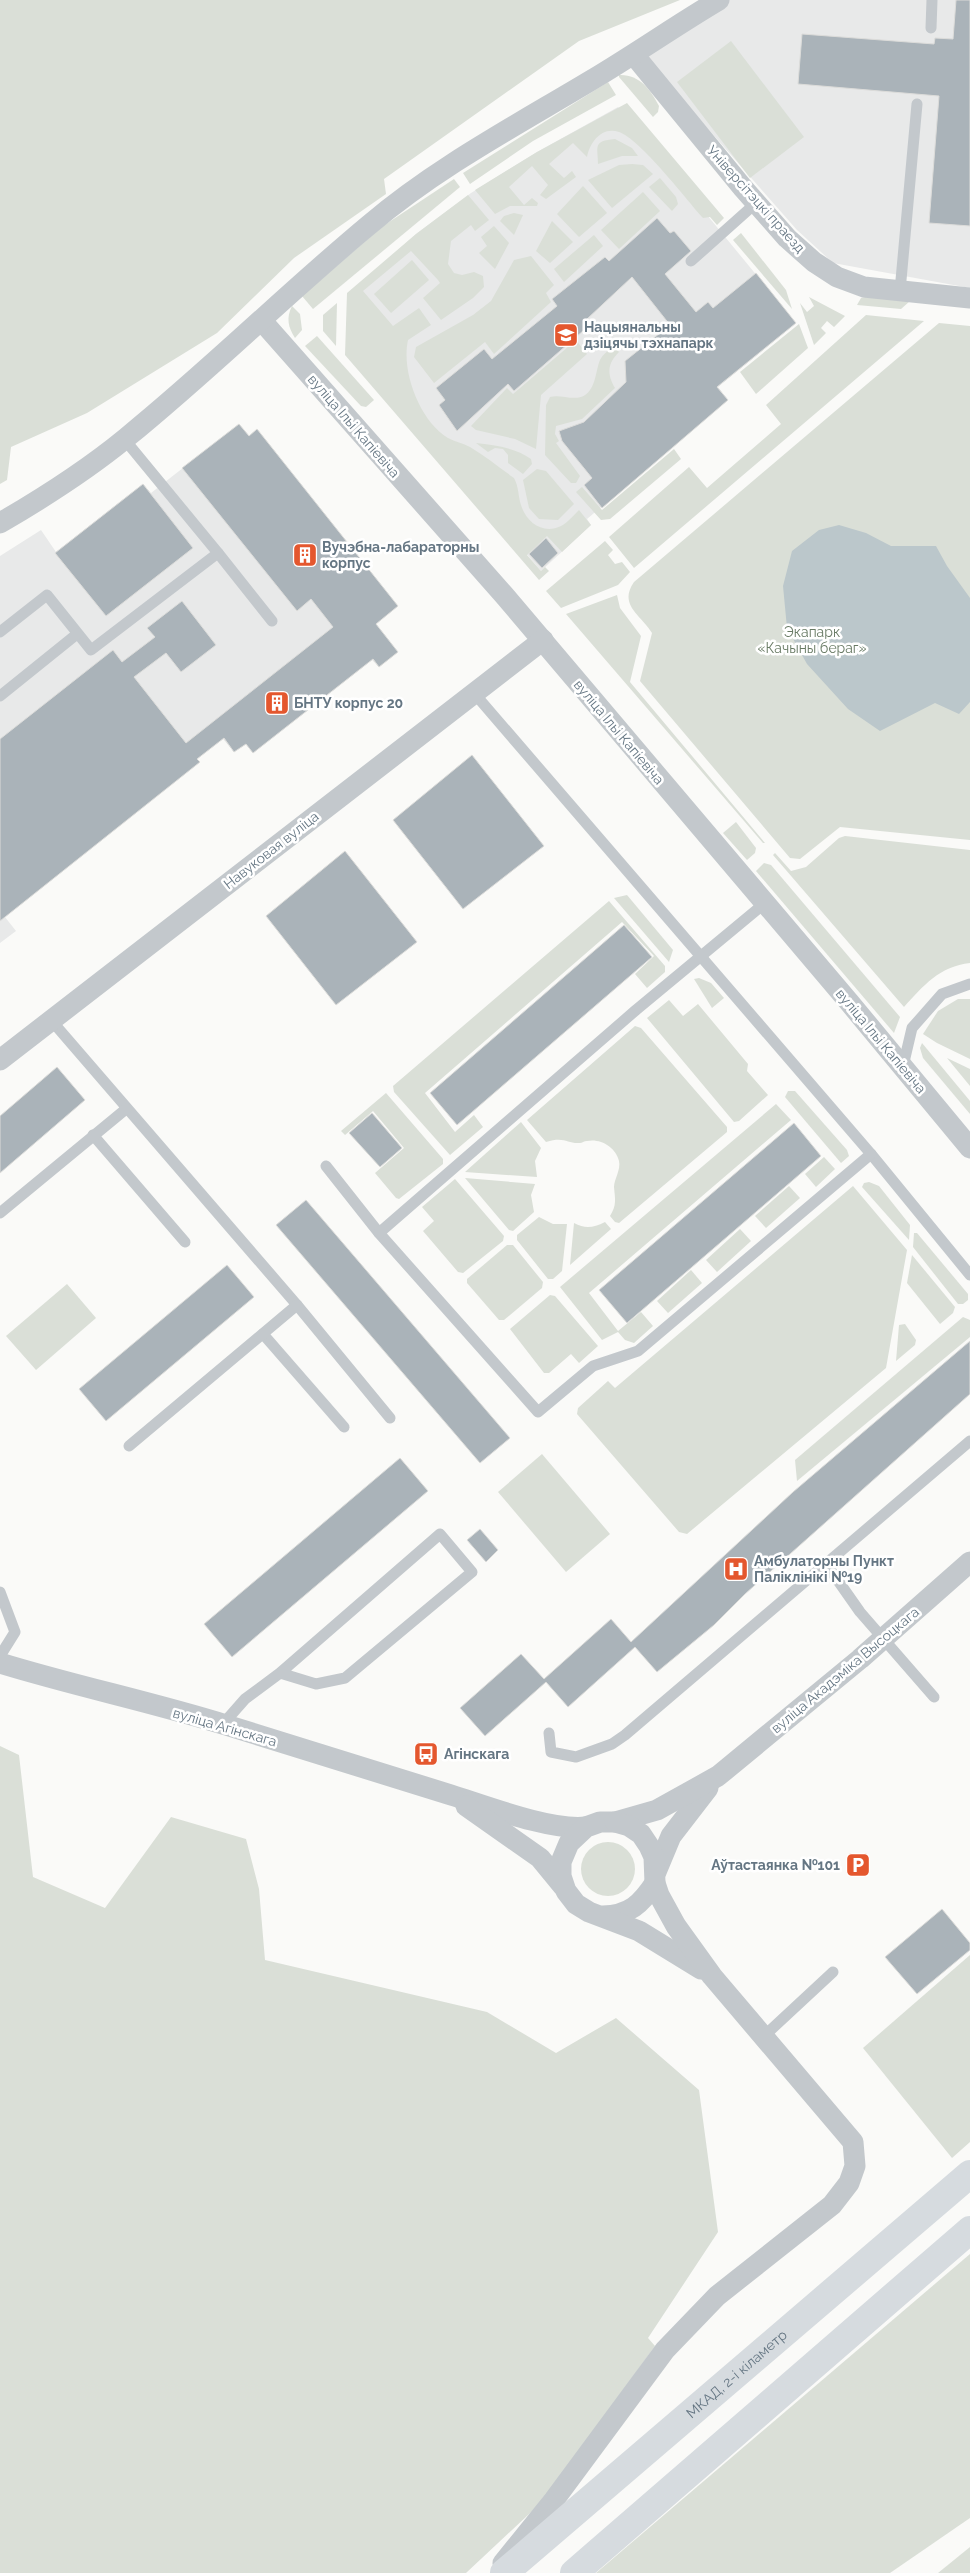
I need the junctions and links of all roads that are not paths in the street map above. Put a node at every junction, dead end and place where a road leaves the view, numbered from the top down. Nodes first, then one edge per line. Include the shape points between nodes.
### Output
1 (719, 0) edge
2 (932, 0) edge
3 (930, 28) dead end
4 (634, 56) junction
5 (917, 104) dead end
6 (756, 203) junction
7 (691, 261) dead end
8 (900, 291) junction
9 (970, 298) edge
10 (262, 321) junction
11 (125, 440) junction
12 (0, 523) edge
13 (218, 553) junction
14 (272, 621) dead end
15 (0, 632) edge
16 (77, 634) junction
17 (542, 640) junction
18 (474, 693) junction
19 (0, 696) edge
20 (765, 903) junction
21 (700, 956) junction
22 (970, 984) edge
23 (51, 1020) junction
24 (0, 1060) edge
25 (907, 1072) junction
26 (126, 1108) junction
27 (93, 1135) junction
28 (970, 1148) edge
29 (871, 1154) junction
30 (326, 1166) dead end
31 (0, 1213) edge
32 (379, 1233) junction
33 (185, 1242) dead end
34 (970, 1275) edge
35 (298, 1305) junction
36 (264, 1334) junction
37 (390, 1418) dead end
38 (344, 1427) dead end
39 (970, 1441) edge
40 (129, 1446) dead end
41 (827, 1565) junction
42 (969, 1565) edge
43 (0, 1592) edge
44 (4, 1607) edge
45 (883, 1638) junction
46 (0, 1656) edge
47 (0, 1663) edge
48 (280, 1673) junction
49 (934, 1697) dead end
50 (223, 1724) junction
51 (549, 1733) dead end
52 (718, 1776) junction
53 (449, 1795) junction
54 (615, 1822) junction
55 (586, 1827) junction
56 (655, 1878) junction
57 (566, 1891) junction
58 (603, 1916) junction
59 (833, 1972) dead end
60 (712, 1976) junction
61 (763, 2037) junction
62 (970, 2174) edge
63 (970, 2230) edge
64 (495, 2573) edge
65 (504, 2573) edge
66 (574, 2573) edge

1 - 4 street
2 - 3 lane
4 - 6 street, Універсітэцкі праезд
4 - 10 street via 451,165 409,194 369,225
5 - 8 lane
6 - 7 lane
6 - 8 street, Універсітэцкі праезд via 807,256 837,277 864,287
8 - 9 street, Універсітэцкі праезд
10 - 11 street
10 - 17 street, вуліца Ільі Капіевіча
11 - 12 street via 64,484
11 - 13 lane
13 - 14 lane
13 - 16 lane via 91,650
15 - 16 lane via 47,595
16 - 19 lane
17 - 18 street, Навуковая вуліца
17 - 20 street, вуліца Ільі Капіевіча
18 - 21 lane
18 - 23 street, Навуковая вуліца
20 - 21 lane
20 - 25 street, вуліца Ільі Капіевіча
21 - 29 lane
21 - 32 lane
22 - 25 lane via 942,994 912,1028 904,1062
23 - 24 street, Навуковая вуліца
23 - 26 lane
25 - 28 street, вуліца Ільі Капіевіча
26 - 27 lane
26 - 35 lane
27 - 31 lane
27 - 33 lane
29 - 32 lane via 638,1351 593,1366 538,1412
29 - 34 lane
30 - 32 lane
35 - 36 lane
35 - 37 lane
36 - 38 lane
36 - 40 lane
39 - 41 lane
41 - 45 lane
41 - 51 lane via 612,1744 576,1757 551,1752
42 - 45 street, вуліца Акадэміка Высоцкага
43 - 44 lane
44 - 46 lane via 15,1632
45 - 49 lane
45 - 52 street, вуліца Акадэміка Высоцкага
47 - 50 street, вуліца Агінскага
48 - 48 lane via 316,1684 345,1678 472,1572 440,1534
48 - 50 lane via 245,1699
50 - 53 street, вуліца Агінскага
52 - 54 street via 657,1810
52 - 56 street via 671,1836
53 - 55 street, вуліца Агінскага via 558,1826
53 - 57 street, вуліца Агінскага via 540,1858
54 - 55 street via 600,1822
54 - 56 street via 629,1826 646,1840 654,1857
55 - 57 street via 574,1836 561,1862
56 - 58 street via 643,1901 631,1910
56 - 60 street via 676,1926
57 - 58 street via 576,1904
58 - 60 street via 661,1943
59 - 61 lane
60 - 61 street
61 - 64 street via 853,2142 855,2166 848,2183 832,2205 717,2296 665,2350 554,2500
62 - 65 highway, МКАД, 2-і кіламетр
63 - 66 highway

